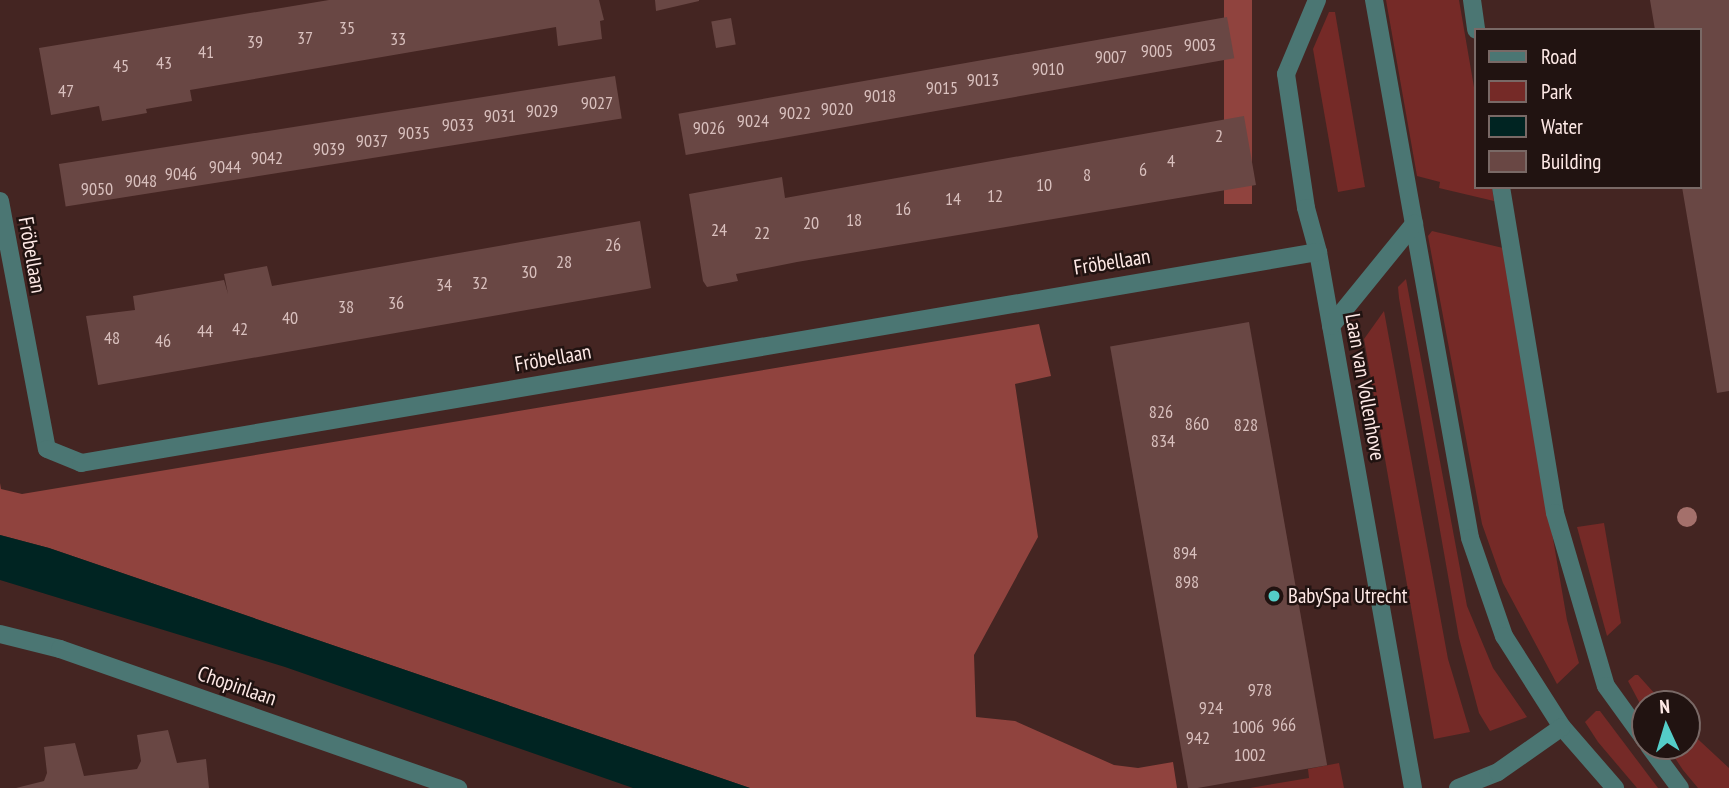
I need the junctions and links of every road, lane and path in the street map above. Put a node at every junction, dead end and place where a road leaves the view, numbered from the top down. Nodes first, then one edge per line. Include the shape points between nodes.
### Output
1 (1317, 0) edge
2 (1374, 0) edge
3 (1472, 0) edge
4 (1476, 28) edge
5 (1501, 189) edge
6 (0, 201) edge
7 (1414, 223) junction
8 (1318, 252) junction
9 (1331, 326) junction
10 (0, 634) edge
11 (1631, 721) edge
12 (1562, 727) junction
13 (1659, 760) edge
14 (458, 788) edge
15 (1413, 788) edge
16 (1458, 788) edge
17 (1615, 788) edge
18 (1680, 788) edge

1 - 8 street, Laan van Vollenhove via 1286,74 1306,208
2 - 7 street
3 - 4 street
5 - 11 street via 1555,513 1606,686
6 - 8 street, Fröbellaan via 47,449 81,463
7 - 9 street
7 - 12 street via 1470,537 1504,636
8 - 9 street, Laan van Vollenhove
9 - 15 street, Laan van Vollenhove
10 - 14 street, Chopinlaan via 60,649
12 - 16 street via 1498,772
12 - 17 street
13 - 18 street

